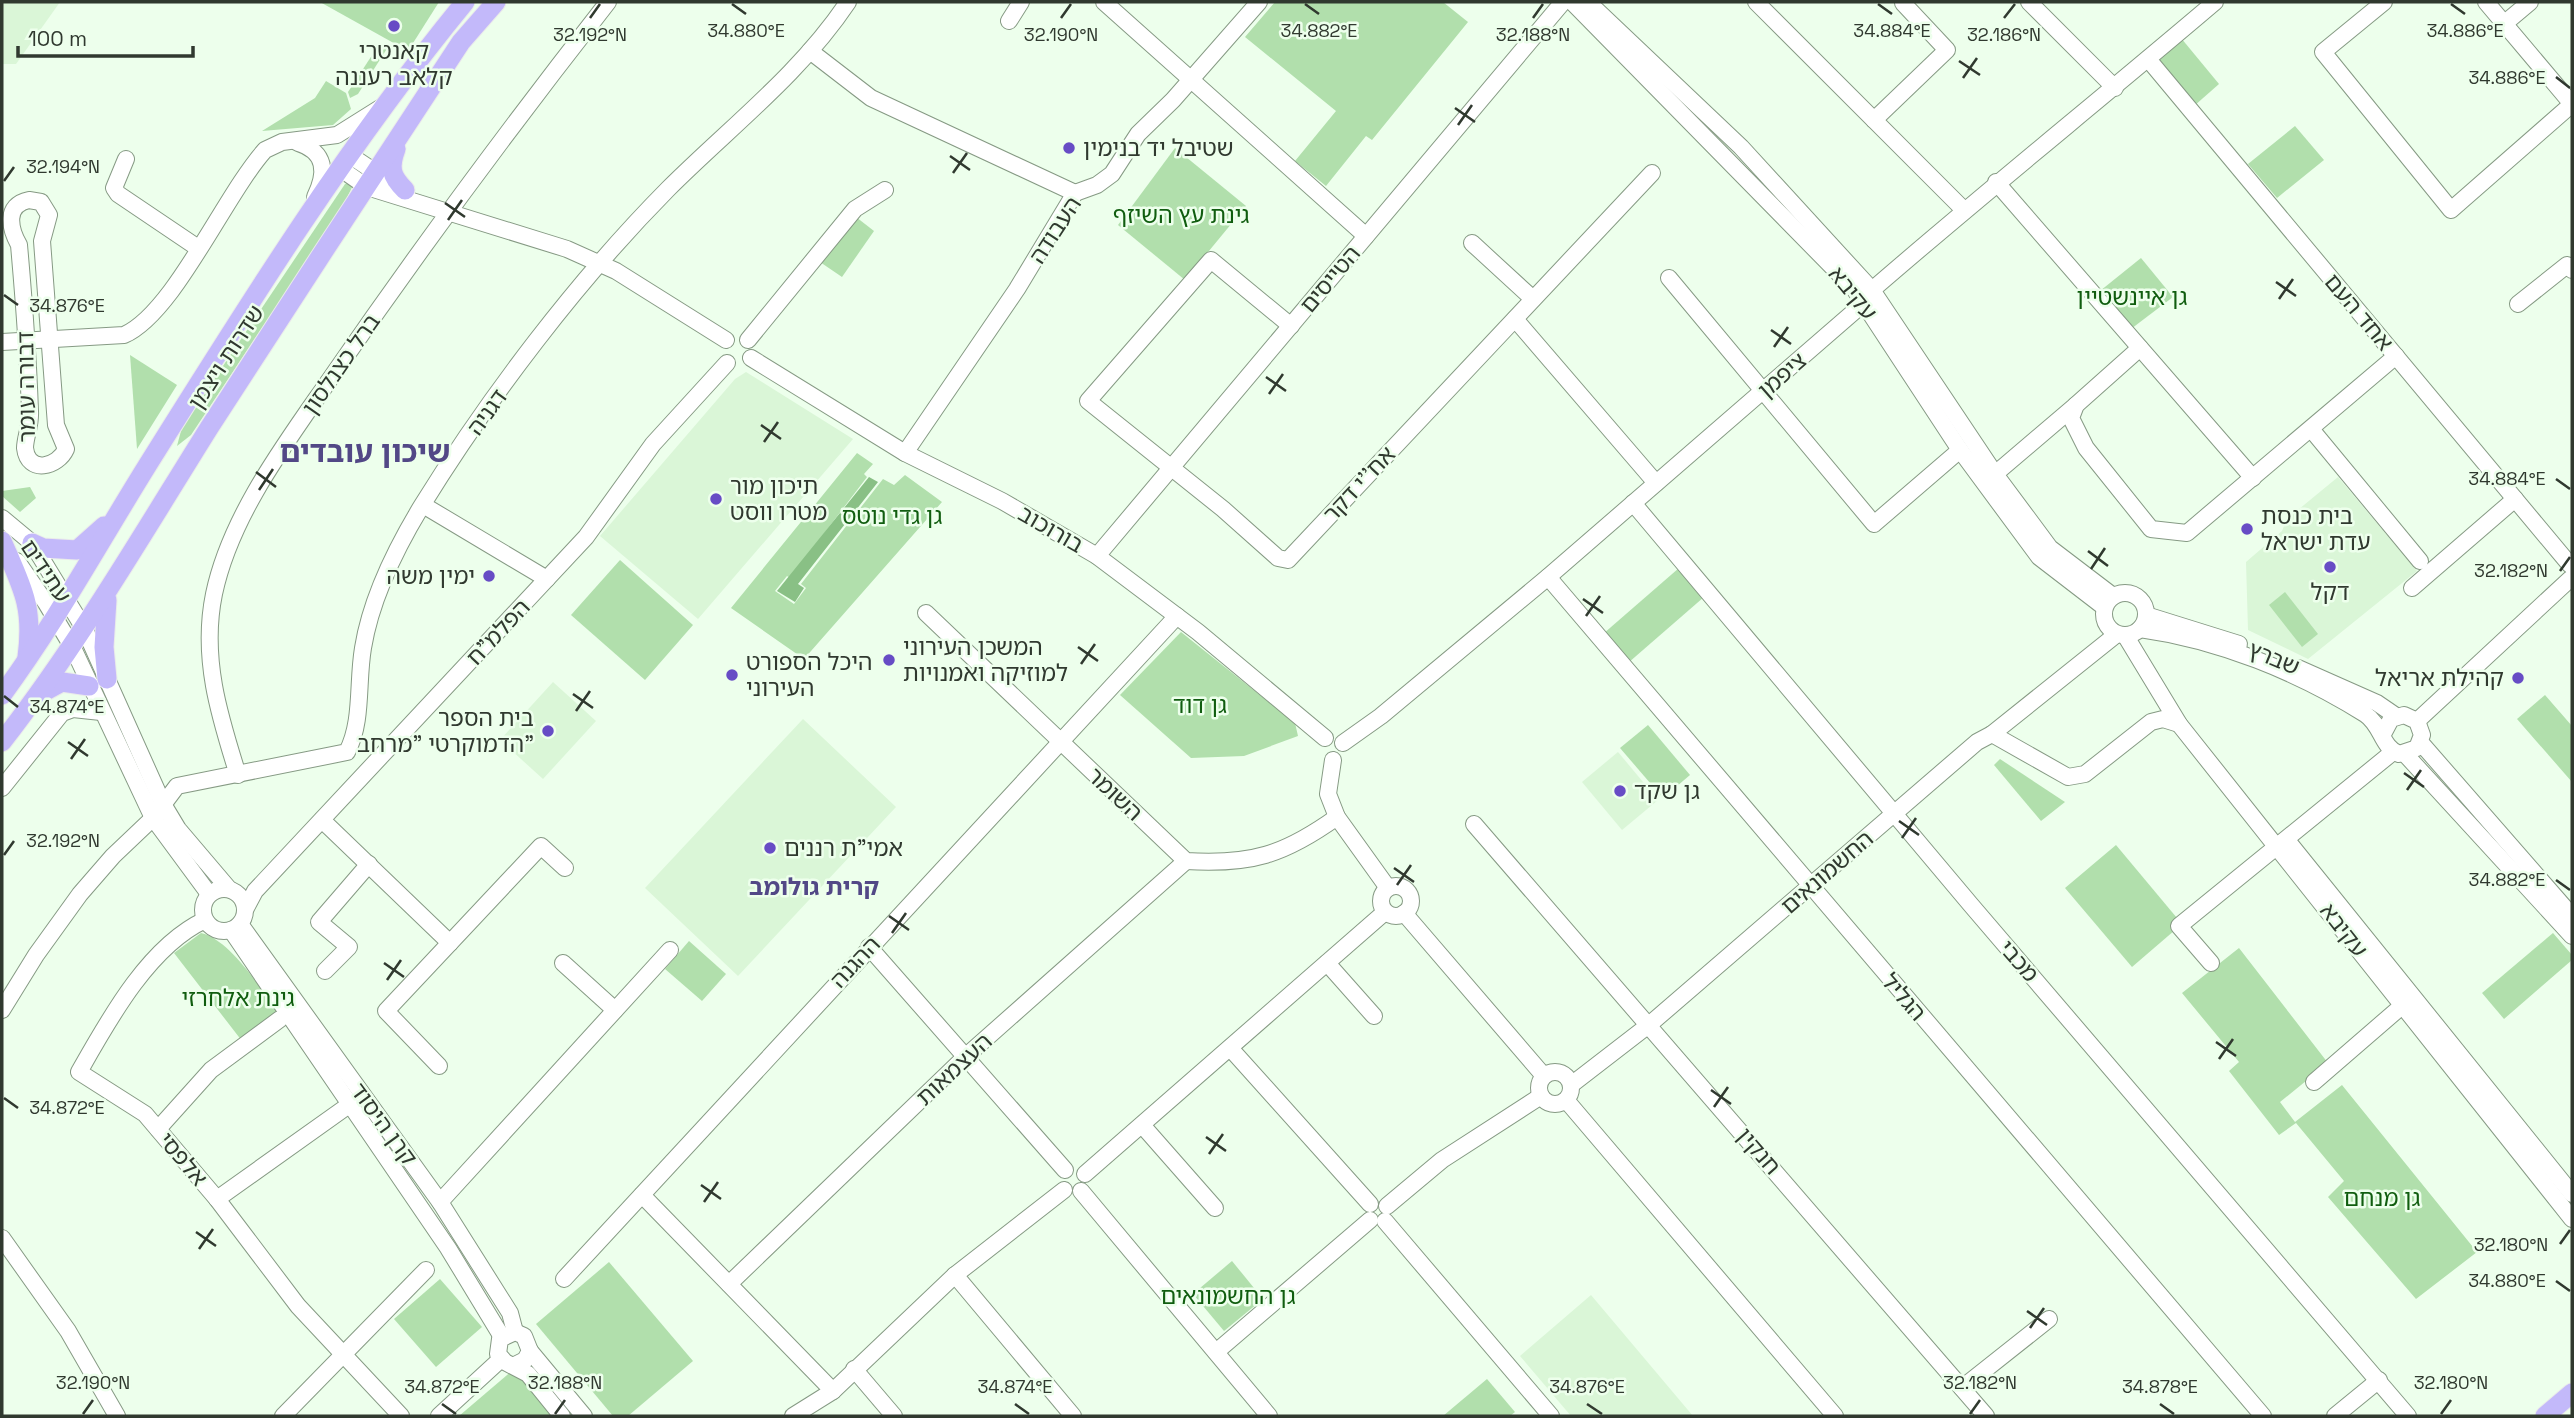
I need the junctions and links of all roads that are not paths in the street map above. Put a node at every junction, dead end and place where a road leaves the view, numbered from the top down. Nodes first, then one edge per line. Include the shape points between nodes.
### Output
1 (465, 2) edge
2 (496, 2) edge
3 (608, 2) edge
4 (848, 2) edge
5 (1020, 2) edge
6 (1104, 2) edge
7 (1259, 2) edge
8 (1563, 2) edge
9 (1572, 2) edge
10 (1588, 2) edge
11 (1756, 2) edge
12 (2029, 2) edge
13 (2215, 2) edge
14 (2384, 2) edge
15 (2486, 2) edge
16 (2530, 2) edge
17 (1903, 3) edge
18 (1009, 22) dead end
19 (2505, 23) junction
20 (810, 51) junction
21 (2148, 59) junction
22 (1191, 80) junction
23 (2115, 88) junction
24 (388, 103) junction
25 (2572, 104) edge
26 (1874, 120) junction
27 (400, 135) junction
28 (292, 141) junction
29 (126, 159) dead end
30 (346, 162) junction
31 (1652, 173) dead end
32 (371, 180) junction
33 (1996, 182) junction
34 (405, 190) junction
35 (885, 190) dead end
36 (1075, 193) junction
37 (435, 206) junction
38 (1964, 210) junction
39 (452, 211) junction
40 (1366, 236) junction
41 (293, 239) junction
42 (1472, 243) dead end
43 (198, 248) junction
44 (599, 264) junction
45 (2572, 271) edge
46 (1669, 278) dead end
47 (1868, 296) junction
48 (1533, 299) junction
49 (2518, 304) dead end
50 (1515, 319) junction
51 (1290, 326) junction
52 (50, 338) junction
53 (27, 340) junction
54 (726, 340) junction
55 (748, 340) junction
56 (2, 342) edge
57 (2140, 348) junction
58 (2396, 356) junction
59 (751, 358) junction
60 (727, 363) junction
61 (1764, 391) junction
62 (2076, 405) junction
63 (2311, 429) junction
64 (1960, 450) junction
65 (905, 453) junction
66 (1171, 468) junction
67 (1995, 474) junction
68 (2253, 478) junction
69 (1656, 483) junction
70 (2515, 499) junction
71 (1633, 503) junction
72 (124, 505) junction
73 (422, 505) junction
74 (2, 518) edge
75 (2, 541) edge
76 (32, 543) junction
77 (1097, 556) junction
78 (2420, 561) dead end
79 (2571, 572) edge
80 (1548, 577) junction
81 (547, 579) junction
82 (113, 581) junction
83 (2412, 587) dead end
84 (66, 601) junction
85 (2109, 602) junction
86 (926, 613) dead end
87 (1177, 616) junction
88 (55, 618) junction
89 (2132, 629) junction
90 (85, 630) junction
91 (73, 648) junction
92 (26, 663) junction
93 (98, 682) junction
94 (2, 695) edge
95 (34, 701) junction
96 (101, 712) junction
97 (2396, 716) junction
98 (2417, 721) junction
99 (2179, 724) junction
100 (1992, 734) junction
101 (2383, 734) junction
102 (1325, 738) junction
103 (2, 742) edge
104 (1061, 743) junction
105 (1343, 743) junction
106 (2421, 743) junction
107 (2399, 753) junction
108 (1333, 760) junction
109 (238, 775) junction
110 (2, 788) edge
111 (163, 804) junction
112 (1894, 813) junction
113 (153, 817) junction
114 (1337, 817) junction
115 (322, 820) junction
116 (1474, 824) dead end
117 (2282, 842) junction
118 (1186, 862) junction
119 (369, 864) junction
120 (565, 868) dead end
121 (1810, 887) junction
122 (1388, 888) junction
123 (232, 890) junction
124 (256, 891) junction
125 (209, 894) junction
126 (246, 908) junction
127 (1385, 912) junction
128 (1404, 913) junction
129 (2572, 916) edge
130 (205, 920) junction
131 (235, 927) junction
132 (2572, 936) edge
133 (450, 943) junction
134 (869, 947) junction
135 (670, 950) dead end
136 (1327, 963) junction
137 (2211, 963) dead end
138 (563, 964) dead end
139 (325, 971) dead end
140 (2403, 1005) junction
141 (2, 1010) edge
142 (615, 1010) junction
143 (1374, 1016) dead end
144 (280, 1019) dead end
145 (1650, 1024) junction
146 (1230, 1048) junction
147 (964, 1058) junction
148 (439, 1066) dead end
149 (1544, 1076) junction
150 (2314, 1082) dead end
151 (1568, 1092) junction
152 (1541, 1096) junction
153 (349, 1105) junction
154 (1142, 1125) junction
155 (158, 1129) junction
156 (1065, 1170) junction
157 (1085, 1174) junction
158 (1072, 1190) junction
159 (2572, 1194) edge
160 (642, 1195) junction
161 (217, 1199) junction
162 (440, 1202) junction
163 (1215, 1208) dead end
164 (1378, 1213) junction
165 (2572, 1219) edge
166 (2, 1238) edge
167 (426, 1270) dead end
168 (955, 1275) junction
169 (564, 1279) dead end
170 (729, 1284) junction
171 (2049, 1319) dead end
172 (508, 1334) junction
173 (530, 1351) junction
174 (1216, 1352) junction
175 (342, 1355) junction
176 (508, 1362) junction
177 (854, 1369) junction
178 (2379, 1380) junction
179 (1962, 1388) junction
180 (833, 1391) junction
181 (2572, 1393) edge
182 (117, 1416) edge
183 (283, 1416) edge
184 (401, 1416) edge
185 (439, 1416) edge
186 (562, 1416) edge
187 (584, 1416) edge
188 (793, 1416) edge
189 (894, 1416) edge
190 (1073, 1416) edge
191 (1269, 1416) edge
192 (1551, 1416) edge
193 (1835, 1416) edge
194 (1986, 1416) edge
195 (2263, 1416) edge
196 (2335, 1416) edge
197 (2408, 1416) edge
198 (2545, 1416) edge

1 - 24 main road, שדרות ויצמן
2 - 27 main road, שדרות ויצמן via 461,42
3 - 39 street, ברל כצנלסון
4 - 20 street, דגניה
5 - 18 street
6 - 22 street
7 - 22 street, העבודה
8 - 40 street, הטייסים
9 - 47 street, עקיבא
10 - 47 street, עקיבא via 1741,147
11 - 26 street
12 - 23 street
13 - 21 street, ציפמן
14 - 25 street via 2323,52 2451,209
15 - 19 street
16 - 19 street
17 - 26 street via 1947,50
19 - 25 street
20 - 36 street via 871,98
20 - 44 street, דגניה via 667,190
21 - 23 street, ציפמן
21 - 58 street, אחד העם
22 - 36 street, העבודה via 1138,134 1112,174 1097,186
22 - 40 street
23 - 33 street, ציפמן
24 - 28 street via 337,135
24 - 30 main road, שדרות ויצמן
26 - 38 street
27 - 32 main road, שדרות ויצמן
27 - 34 main road via 391,163 392,177
28 - 41 street via 318,153 323,170
28 - 43 street via 265,150
29 - 43 street via 114,188 118,194
30 - 32 street
30 - 41 main road, שדרות ויצמן
31 - 48 street, אח''י דקר
32 - 34 street
32 - 37 street
32 - 82 main road, שדרות ויצמן
33 - 38 street, ציפמן
33 - 57 street
34 - 37 street
35 - 55 street via 855,209
36 - 65 street, העבודה via 1017,289
37 - 39 street
38 - 47 street, ציפמן
39 - 44 street via 532,236
39 - 109 street, ברל כצנלסון via 299,424 232,542 215,592 209,634 219,715
40 - 51 street, הטייסים
41 - 72 main road, שדרות ויצמן
42 - 48 street
43 - 52 street via 165,299 138,329 124,335
44 - 54 street
44 - 73 street, דגניה via 538,340
45 - 49 street via 2567,265
46 - 61 street
47 - 61 street, ציפמן
47 - 64 street, עקיבא
47 - 67 street, עקיבא
48 - 50 street, אח''י דקר
50 - 66 street, אח''י דקר via 1288,560 1278,558
50 - 69 street
51 - 66 street, הטייסים
51 - 66 street via 1211,260 1088,401
52 - 53 street
52 - 53 street, דבורה עומר via 56,425 66,449 50,466 36,464 25,447 31,429
52 - 53 street, דבורה עומר via 41,241 49,215 41,202 29,200 18,205 10,217 19,245
53 - 56 street
54 - 55 street via 738,336
54 - 60 street via 723,354
55 - 59 street
57 - 62 street
57 - 68 street
58 - 63 street
58 - 70 street, אחד העם
59 - 60 street via 738,367
59 - 65 street, בורוכוב
60 - 81 street, הפלמ"ח via 653,444 586,537
61 - 64 street via 1874,524
61 - 69 street, ציפמן
62 - 67 street
62 - 68 street via 2071,418 2085,448 2151,529 2187,533
63 - 68 street
63 - 78 street
64 - 85 street, עקיבא via 2039,557
65 - 77 street, בורוכוב
66 - 77 street, הטייסים
67 - 85 street, עקיבא via 2050,548
69 - 71 street, ציפמן
70 - 79 street, אחד העם
70 - 83 street
71 - 80 street, ציפמן
71 - 112 street, מכבי
72 - 76 main road via 77,550
72 - 84 main road, שדרות ויצמן
73 - 81 street
73 - 109 street, דגניה via 395,551 373,607 363,648 355,737 347,752
74 - 76 street, עתידים
75 - 88 street, עתידים
75 - 92 main road via 30,616
76 - 84 street, עתידים
77 - 87 street, בורוכוב
79 - 98 street
80 - 105 street, ציפמן
80 - 121 street, הגליל
81 - 115 street, הפלמ"ח
82 - 90 main road, שדרות ויצמן
82 - 93 main road
84 - 88 main road, שדרות ויצמן
84 - 90 street, עתידים
85 - 89 street via 2105,623
85 - 89 street via 2120,593 2135,596 2145,607
86 - 104 street, השומר
87 - 102 street, בורוכוב
87 - 104 street, ההגנה
88 - 91 street, עתידים
88 - 92 main road, שדרות ויצמן
89 - 97 street, שברץ via 2203,631 2377,703
89 - 99 street, עקיבא
89 - 100 street, החשמונאים
89 - 101 street, שברץ via 2257,659 2369,716
90 - 91 main road, שדרות ויצמן
90 - 93 street
91 - 93 street
91 - 95 main road, שדרות ויצמן
92 - 94 main road, שדרות ויצמן
93 - 95 main road via 62,682
93 - 96 street
93 - 111 street
95 - 103 main road, שדרות ויצמן
96 - 110 street via 73,709 62,713
96 - 113 street
97 - 98 street
97 - 101 street
98 - 106 street
99 - 100 street via 2163,719 2151,722 2077,777 2061,774
99 - 117 street, עקיבא
100 - 112 street, החשמונאים
101 - 107 street via 2384,741
102 - 105 street via 1335,736
102 - 108 street via 1320,750
104 - 118 street, השומר
104 - 134 street, ההגנה
105 - 108 street via 1343,754
106 - 107 street
106 - 129 street
107 - 117 street
107 - 132 street
108 - 114 street via 1328,794
109 - 111 street, דגניה via 177,786
111 - 113 street, דגניה
111 - 123 street via 178,830
112 - 121 street, החשמונאים
112 - 178 street, מכבי
113 - 125 street
113 - 141 street, דגניה via 80,894
114 - 118 street via 1308,838 1262,859 1227,864
114 - 122 street
115 - 119 street
115 - 124 street, הפלמ"ח
116 - 145 street, חנקין
117 - 137 street via 2179,926
117 - 140 street, עקיבא
117 - 159 street, עקיבא
118 - 147 street, העצמאות
119 - 133 street
119 - 139 street via 318,922 349,947
120 - 133 street via 541,846
121 - 145 street, החשמונאים
121 - 195 street, הגליל
122 - 127 street via 1381,901
122 - 128 street via 1399,886 1409,894 1411,902
123 - 124 street
123 - 125 street
123 - 126 street
124 - 126 street, הפלמ"ח
125 - 130 street via 203,907
126 - 131 street
127 - 128 street
127 - 136 street
128 - 149 street
130 - 131 street via 214,928
130 - 155 street, אלפסי via 183,931 159,953 79,1072 145,1114
131 - 153 street, קרן היסוד
131 - 162 street, קרן היסוד
133 - 148 street via 387,1011
134 - 147 street
134 - 160 street, ההגנה
135 - 142 street
136 - 143 street
136 - 146 street
138 - 142 street
140 - 150 street
140 - 165 street, עקיבא
142 - 162 street
144 - 155 street via 211,1070
145 - 151 street, החשמונאים
145 - 179 street, חנקין
146 - 154 street
146 - 164 street
147 - 156 street
147 - 170 street, העצמאות
149 - 151 street via 1560,1072
149 - 152 street
151 - 152 street via 1550,1103
151 - 193 street
152 - 164 street via 1442,1160
153 - 161 street
153 - 172 street, קרן היסוד
154 - 157 street
154 - 163 street
155 - 161 street, אלפסי
156 - 157 street via 1073,1167
156 - 158 street via 1060,1178
157 - 158 street via 1086,1183
158 - 168 street
158 - 174 street
160 - 169 street, ההגנה
160 - 170 street
161 - 175 street, אלפסי via 298,1306
162 - 172 street, קרן היסוד via 510,1313
164 - 174 street
164 - 192 street
166 - 182 street via 68,1331
167 - 175 street
168 - 177 street
168 - 190 street
170 - 180 street
171 - 179 street
172 - 173 street via 528,1340
172 - 176 street via 497,1349
173 - 176 street via 525,1360
173 - 187 street
174 - 191 street
175 - 183 street
175 - 184 street, אלפסי
176 - 185 street
176 - 186 street via 528,1374
177 - 180 street
177 - 189 street
178 - 196 street
178 - 197 street, מכבי
179 - 194 street, חנקין
180 - 188 street
181 - 198 main road

